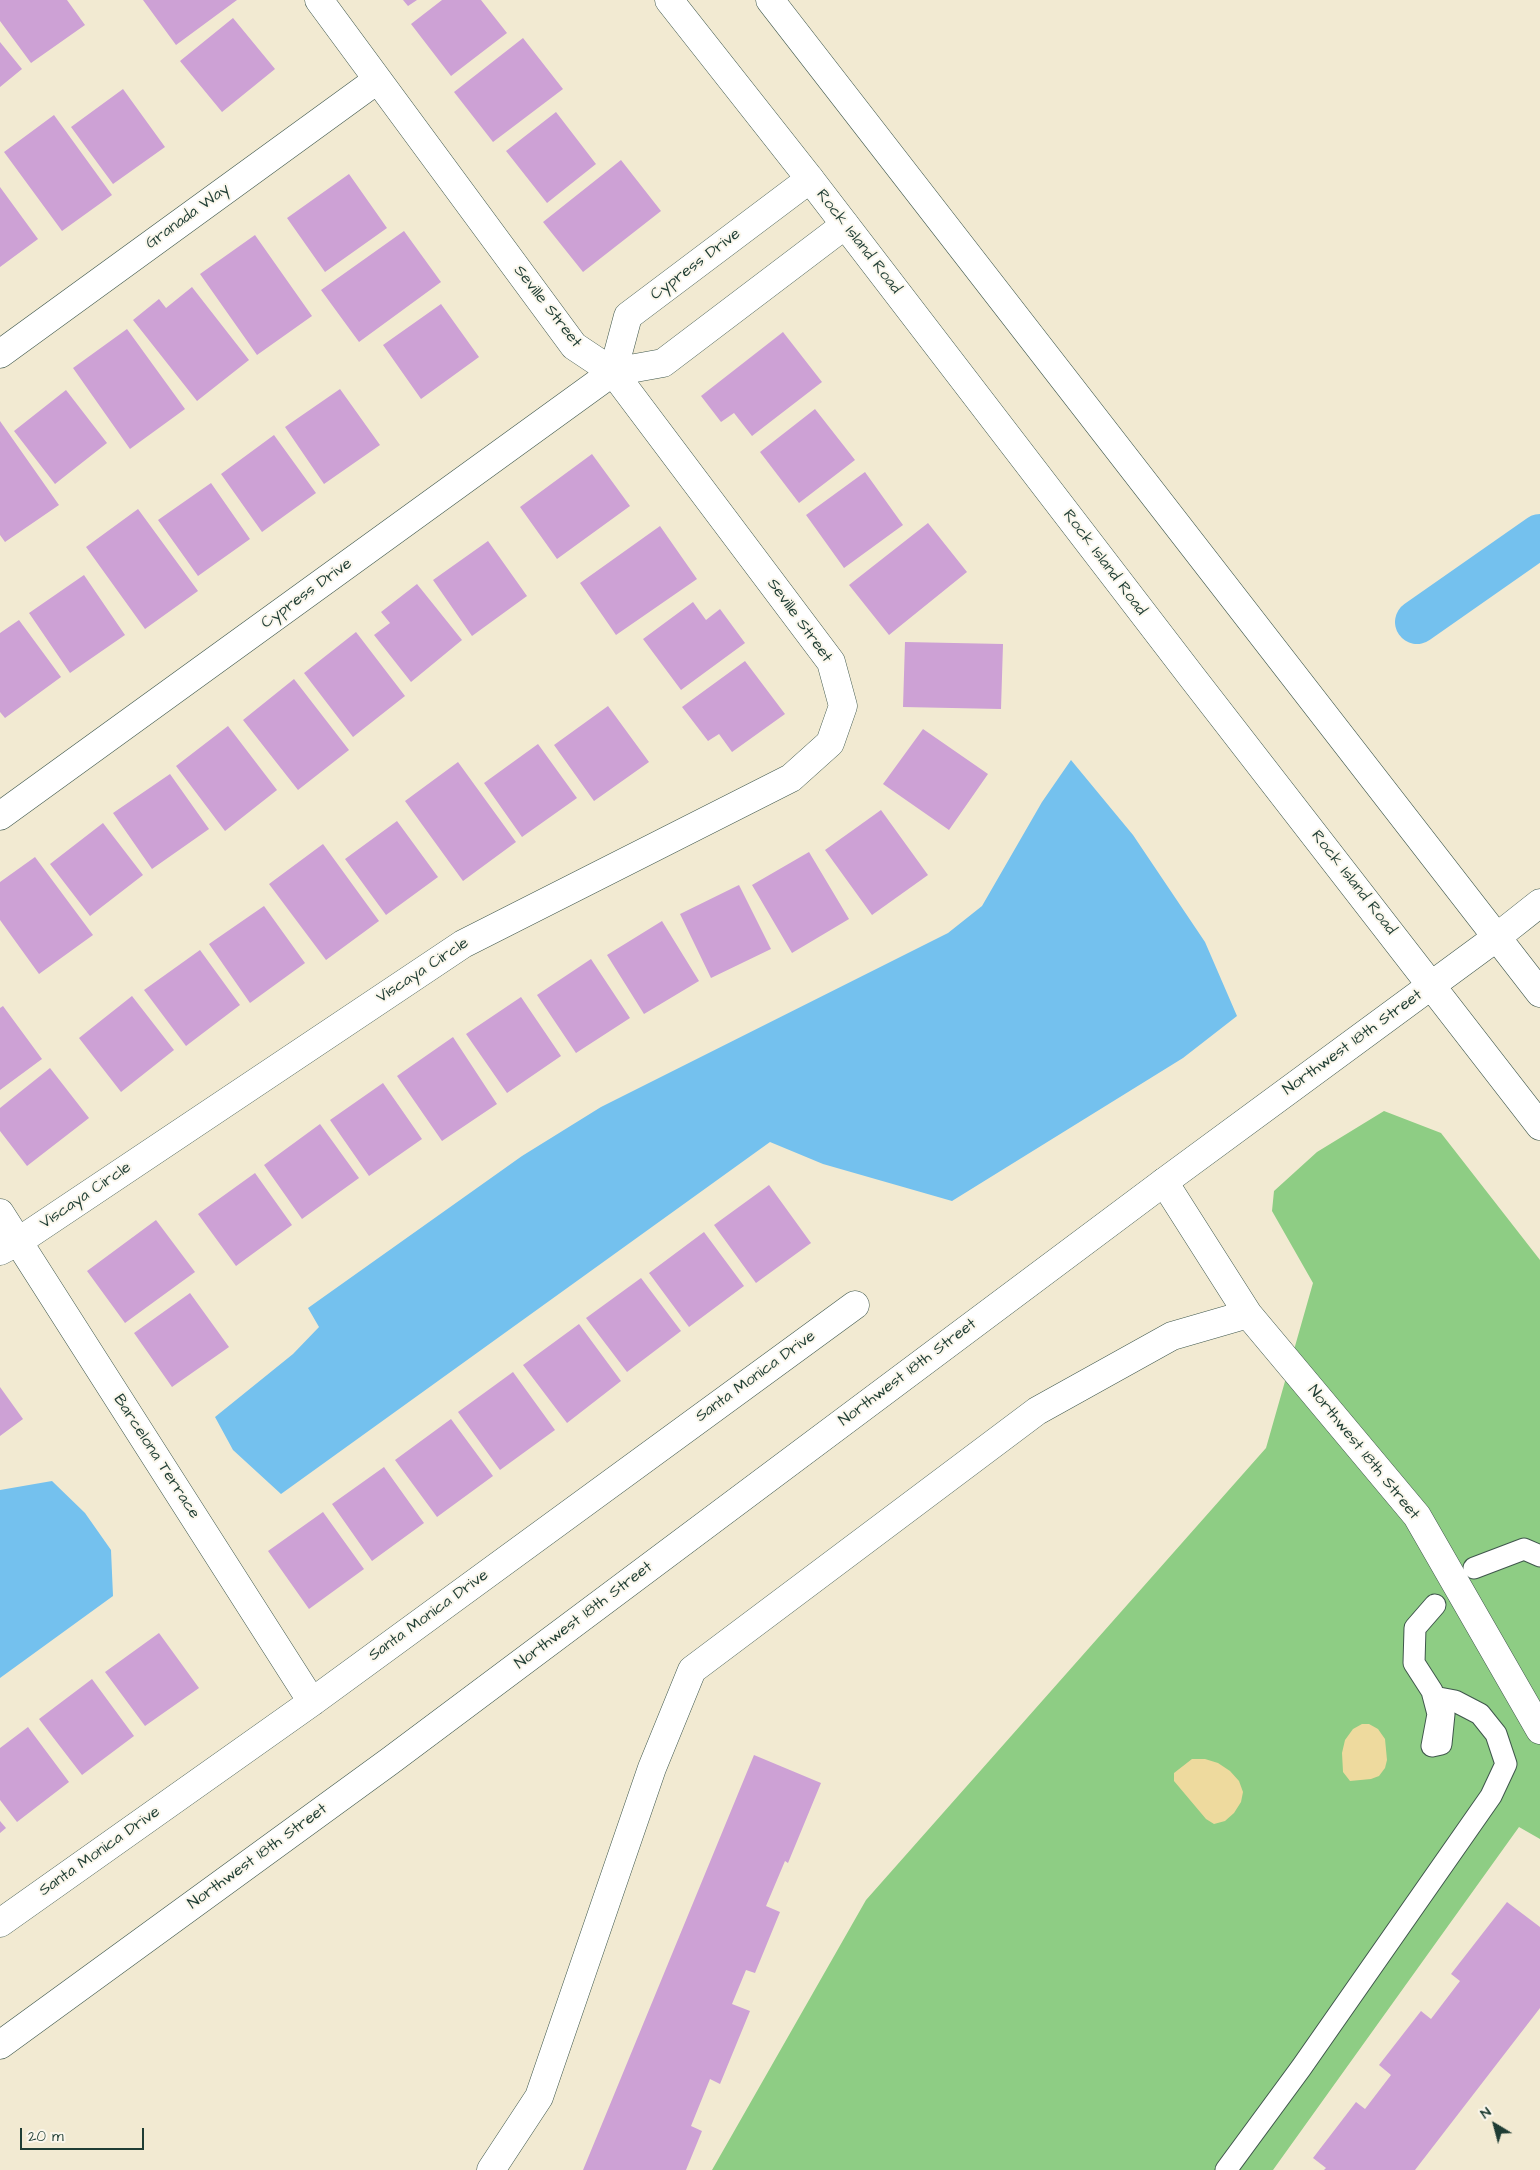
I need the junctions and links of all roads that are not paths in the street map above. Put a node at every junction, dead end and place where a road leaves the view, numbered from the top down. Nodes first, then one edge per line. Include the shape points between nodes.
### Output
1 (319, 0) edge
2 (669, 0) edge
3 (770, 0) edge
4 (377, 80) junction
5 (810, 179) junction
6 (845, 225) junction
7 (0, 354) edge
8 (613, 372) junction
9 (843, 706) joint
10 (0, 816) edge
11 (1540, 903) edge
12 (1497, 937) junction
13 (1432, 985) junction
14 (1540, 993) edge
15 (1540, 1126) edge
16 (1164, 1182) junction
17 (0, 1212) edge
18 (10, 1246) edge
19 (855, 1305) dead end
20 (1248, 1314) junction
21 (1540, 1556) edge
22 (1474, 1568) dead end
23 (1435, 1605) dead end
24 (312, 1702) junction
25 (1540, 1730) edge
26 (0, 1923) edge
27 (0, 2045) edge
28 (491, 2170) edge
29 (1226, 2170) edge

1 - 4 street, Seville Street
2 - 5 street, Rock Island Road
3 - 12 street
4 - 7 street, Granada Way
4 - 8 street, Seville Street via 574,346
5 - 6 street, Rock Island Road
5 - 8 street, Cypress Drive via 628,316
6 - 8 street, Cypress Drive via 663,363
6 - 13 street, Rock Island Road
8 - 9 street, Seville Street via 831,662
8 - 10 street, Cypress Drive
9 - 18 street, Viscaya Circle via 830,743 791,778 463,944
11 - 12 street, Northwest 18th Street
12 - 13 street, Northwest 18th Street
12 - 14 street
13 - 15 street, Rock Island Road
13 - 16 street, Northwest 18th Street
16 - 20 street, Northwest 18th Street
16 - 27 street, Northwest 18th Street via 390,1761
17 - 18 street, Barcelona Terrace
18 - 24 street, Barcelona Terrace
19 - 24 street, Santa Monica Drive
20 - 25 street, Northwest 18th Street via 1417,1516
20 - 28 street via 1172,1336 1037,1412 692,1670 652,1768 539,2097
21 - 22 lane via 1524,1549
23 - 29 lane via 1415,1628 1414,1663 1432,1691 1438,1714 1432,1746 1441,1744 1444,1714 1438,1698 1455,1701 1480,1714 1496,1734 1506,1764 1486,1804
24 - 26 street, Santa Monica Drive

